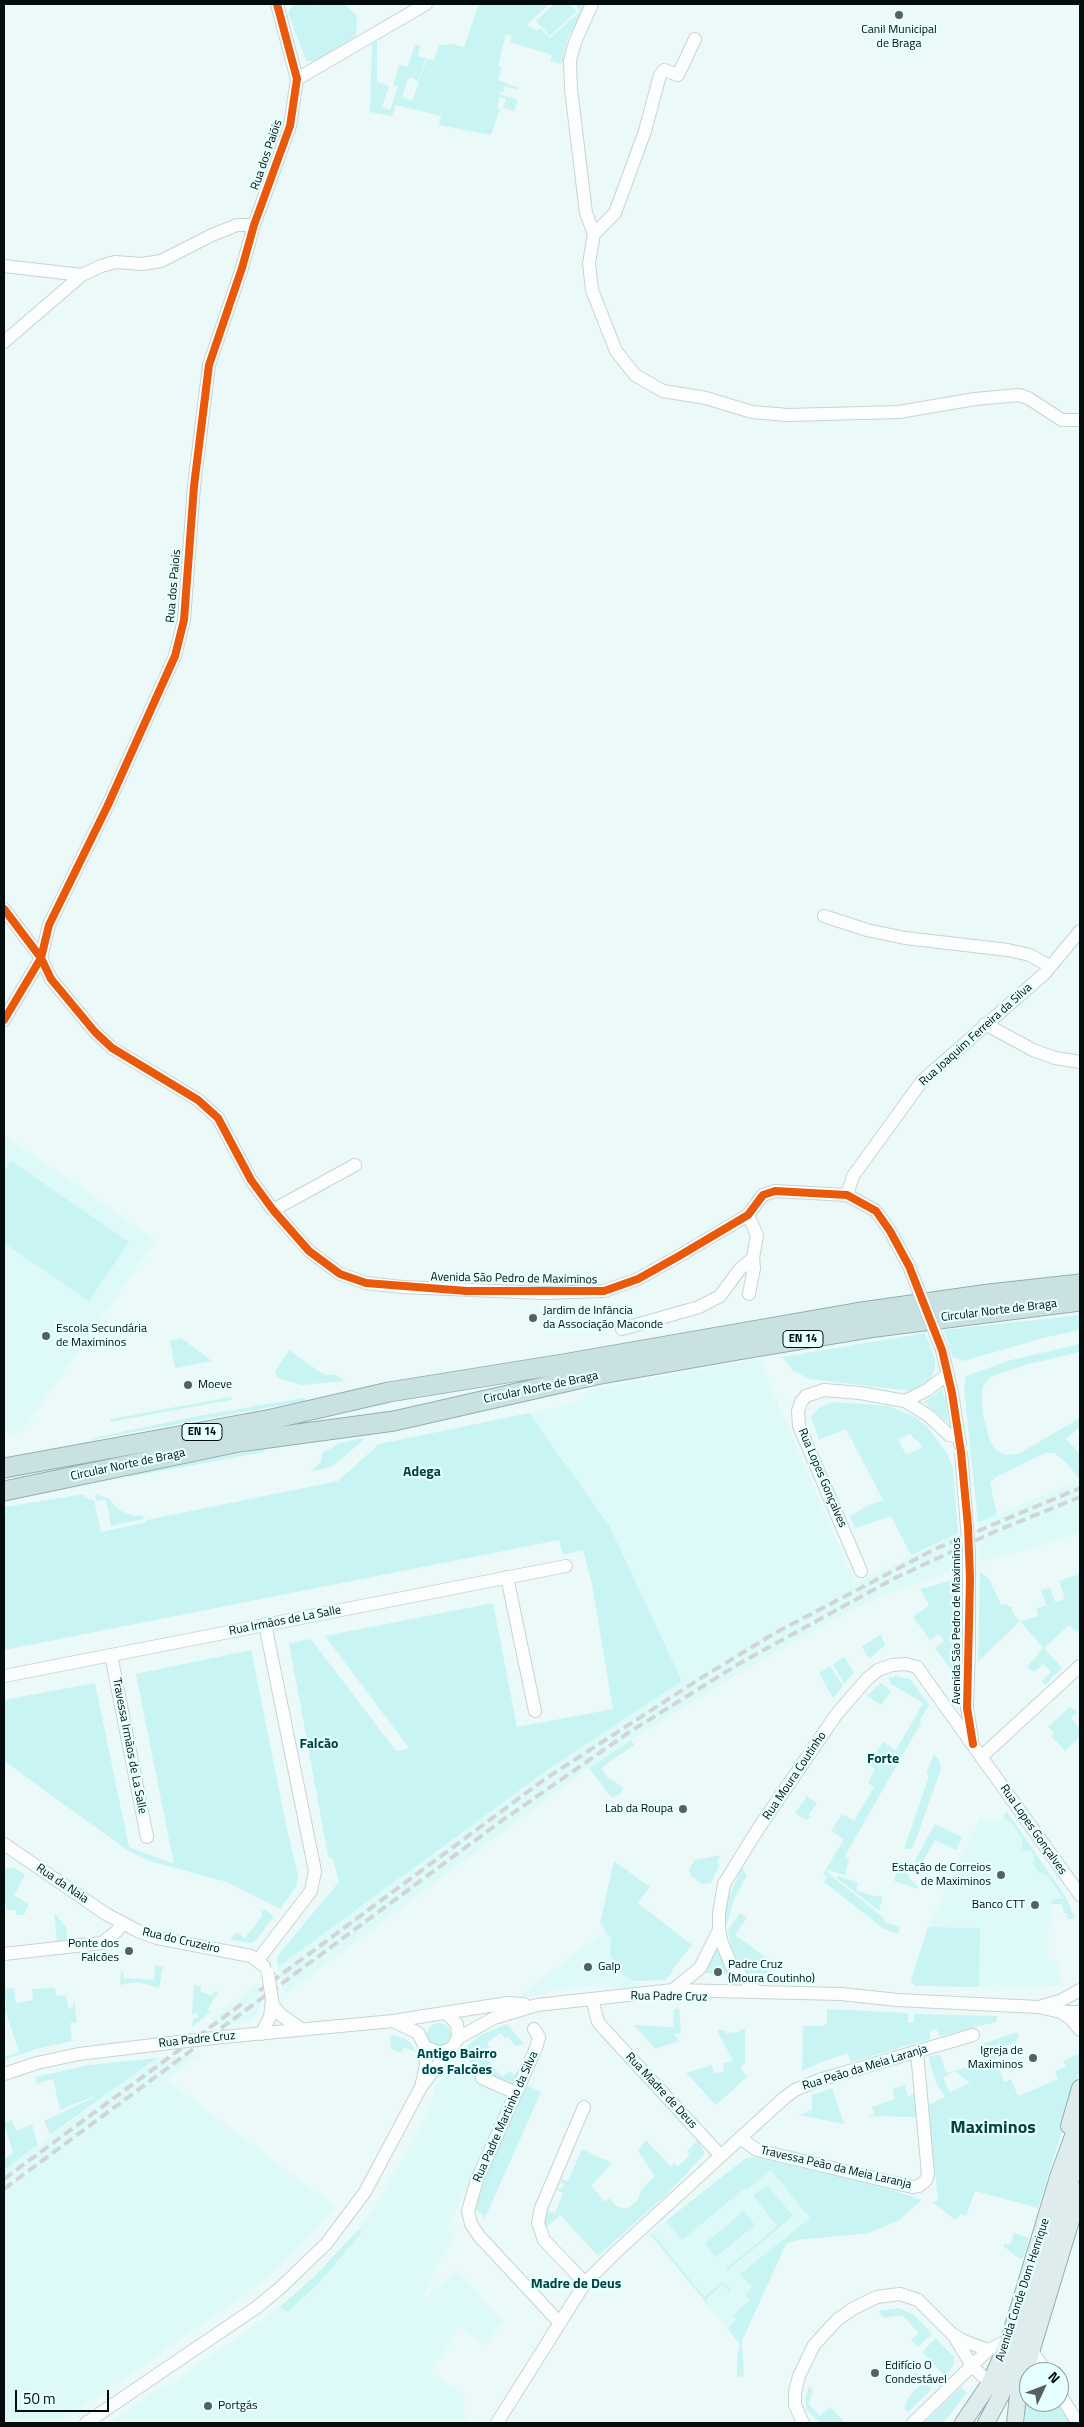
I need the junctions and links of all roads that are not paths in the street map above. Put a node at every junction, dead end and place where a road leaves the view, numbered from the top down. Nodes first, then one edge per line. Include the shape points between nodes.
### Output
1 (277, 4) edge
2 (426, 4) edge
3 (592, 4) edge
4 (695, 39) dead end
5 (297, 79) junction
6 (254, 224) junction
7 (594, 234) junction
8 (4, 266) edge
9 (82, 275) junction
10 (4, 342) edge
11 (1080, 420) edge
12 (4, 909) edge
13 (824, 916) dead end
14 (1080, 930) edge
15 (41, 958) junction
16 (1049, 966) junction
17 (4, 1020) edge
18 (985, 1024) junction
19 (1080, 1062) edge
20 (355, 1165) dead end
21 (847, 1195) junction
22 (273, 1210) junction
23 (748, 1215) junction
24 (753, 1258) junction
25 (1080, 1284) edge
26 (749, 1294) dead end
27 (1080, 1301) edge
28 (622, 1329) dead end
29 (948, 1374) junction
30 (905, 1401) junction
31 (959, 1437) junction
32 (4, 1468) edge
33 (4, 1491) edge
34 (566, 1566) dead end
35 (861, 1571) dead end
36 (507, 1577) junction
37 (265, 1624) junction
38 (111, 1655) junction
39 (1080, 1666) edge
40 (918, 1667) joint
41 (4, 1676) edge
42 (534, 1711) dead end
43 (972, 1744) junction
44 (982, 1757) junction
45 (147, 1837) dead end
46 (4, 1844) edge
47 (1080, 1895) edge
48 (122, 1923) junction
49 (719, 1930) junction
50 (4, 1954) edge
51 (258, 1960) junction
52 (673, 1990) junction
53 (756, 1990) junction
54 (1080, 1990) edge
55 (624, 1996) junction
56 (592, 1999) junction
57 (898, 2000) junction
58 (273, 2003) junction
59 (536, 2005) junction
60 (1038, 2007) junction
61 (1061, 2012) junction
62 (1080, 2012) edge
63 (447, 2014) junction
64 (430, 2015) junction
65 (393, 2021) junction
66 (534, 2029) dead end
67 (301, 2030) junction
68 (1080, 2030) edge
69 (418, 2033) junction
70 (260, 2034) junction
71 (973, 2035) dead end
72 (458, 2038) junction
73 (425, 2047) junction
74 (448, 2051) junction
75 (917, 2052) junction
76 (4, 2074) edge
77 (482, 2078) dead end
78 (421, 2088) junction
79 (1080, 2088) edge
80 (516, 2093) junction
81 (584, 2107) dead end
82 (1080, 2117) edge
83 (740, 2138) junction
84 (1080, 2149) edge
85 (721, 2156) junction
86 (1058, 2177) junction
87 (1073, 2193) edge
88 (585, 2283) junction
89 (560, 2322) junction
90 (952, 2334) junction
91 (1009, 2340) junction
92 (1031, 2349) junction
93 (988, 2350) junction
94 (1039, 2362) edge
95 (972, 2366) junction
96 (998, 2383) junction
97 (1069, 2409) edge
98 (86, 2423) edge
99 (497, 2423) edge
100 (803, 2423) edge
101 (912, 2423) edge
102 (962, 2423) edge
103 (986, 2423) edge
104 (1015, 2423) edge
105 (1078, 2423) edge

1 - 5 street, Rua dos Paióis
2 - 5 street
3 - 7 street via 570,61 586,213
4 - 7 street via 678,75 664,70 660,75 645,131 615,213
5 - 6 street, Rua dos Paióis via 290,126
6 - 9 street via 237,225 161,261 142,264 115,262
6 - 15 street, Rua dos Paiois via 209,365 194,486 184,620 174,656 107,807 49,925
7 - 11 street via 588,263 592,290 607,333 635,375 663,391 706,398 752,412 788,415 899,412 1019,395 1062,420
8 - 9 street
9 - 10 street
12 - 15 street, Avenida São Pedro de Maximinos
13 - 16 street via 905,938 1008,950 1030,955
14 - 16 street, Rua Joaquim Ferreira da Silva
15 - 17 street, Rua dos Paiois
15 - 22 street, Avenida São Pedro de Maximinos via 65,997 112,1048 198,1100 218,1118 251,1180
16 - 18 street, Rua Joaquim Ferreira da Silva
18 - 19 street via 1033,1050
18 - 21 street, Rua Joaquim Ferreira da Silva via 922,1081 853,1176
20 - 22 street
21 - 23 street, Avenida São Pedro de Maximinos via 775,1191 763,1195
21 - 29 street, Avenida São Pedro de Maximinos, bridge via 876,1210 890,1230 909,1266 942,1350
22 - 23 street, Avenida São Pedro de Maximinos via 309,1251 340,1274 366,1283 543,1293 604,1291 638,1279
23 - 24 street via 757,1235
24 - 26 street
24 - 28 street via 740,1269 720,1296 699,1307
25 - 32 highway, Circular Norte de Braga / EN 14 via 855,1313 389,1392 272,1419
27 - 33 highway, Circular Norte de Braga / EN 14 via 886,1325 754,1347 596,1375 394,1421 239,1442
29 - 30 street
29 - 31 street, Avenida São Pedro de Maximinos
30 - 31 street, Rua Lopes Gonçalves via 929,1416 948,1435
30 - 35 street, Rua Lopes Gonçalves via 824,1390 806,1396 798,1411 799,1426
31 - 43 street, Avenida São Pedro de Maximinos, bridge via 969,1552 967,1708
34 - 36 street, Rua Irmãos de La Salle
36 - 37 street, Rua Irmãos de La Salle
36 - 42 street
37 - 38 street, Rua Irmãos de La Salle
37 - 51 street via 315,1871 311,1892
38 - 41 street, Rua Irmãos de La Salle
38 - 45 street, Travessa Irmãos de La Salle
39 - 44 street
40 - 43 street, Rua Lopes Gonçalves
40 - 49 street, Rua Moura Coutinho via 892,1665 878,1670 854,1692 836,1715 730,1873 722,1894
43 - 44 street, Rua Lopes Gonçalves
44 - 47 street, Rua Lopes Gonçalves
46 - 48 street, Rua da Naia
48 - 50 street via 102,1943
48 - 51 street, Rua do Cruzeiro via 157,1938
49 - 52 street, Rua Moura Coutinho via 700,1968
49 - 53 street, Rua Moura Coutinho via 732,1967
51 - 58 street, bridge via 268,1973
52 - 53 street, Rua Padre Cruz
52 - 55 street, Rua Padre Cruz
53 - 57 street, Rua Padre Cruz
54 - 60 street, Rua Padre Cruz via 1060,2001
55 - 56 street
55 - 57 street, Rua Padre Cruz
56 - 59 street
56 - 85 street, Rua Madre de Deus via 602,2027
57 - 60 street, Rua Padre Cruz
58 - 67 street via 281,2015
58 - 70 street via 270,2017
59 - 63 street, Rua Padre Cruz via 508,2004
59 - 72 street via 494,2018
60 - 61 street, Rua Padre Cruz
61 - 62 street, Rua Padre Cruz
61 - 68 street via 1071,2018
63 - 64 street, Rua Padre Cruz
63 - 72 street via 457,2024
64 - 65 street, Rua Padre Cruz
64 - 69 street
65 - 67 street, Rua Padre Cruz
65 - 69 street
66 - 80 street, Rua Padre Martinho da Silva via 539,2037 536,2048
67 - 70 street, Rua Padre Cruz
69 - 73 street
70 - 76 street, Rua Padre Cruz, bridge via 79,2054
71 - 75 street, Rua Peão da Meia Laranja
72 - 74 street
73 - 74 street via 440,2053
73 - 78 street via 426,2065
74 - 78 street
75 - 83 street, Rua Peão da Meia Laranja via 803,2086 784,2098
75 - 83 street, Travessa Peão da Meia Laranja via 928,2174 923,2184 912,2187 757,2150
77 - 80 street
78 - 98 street via 365,2192 302,2268 257,2307
79 - 86 main road, Avenida Conde Dom Henrique via 1064,2142
80 - 89 street, Rua Padre Martinho da Silva via 477,2180 469,2218 479,2236
81 - 88 street via 541,2208 538,2223 544,2240
82 - 86 main road, Avenida Conde Dom Henrique
83 - 85 street, Rua Peão da Meia Laranja
84 - 87 main road, Avenida Conde Dom Henrique
85 - 88 street, Rua Peão da Meia Laranja
86 - 91 main road, Avenida Conde Dom Henrique
87 - 92 main road, Avenida Conde Dom Henrique via 1059,2261
87 - 96 main road, Avenida Conde Dom Henrique via 1021,2342
88 - 89 street, Rua Peão da Meia Laranja
89 - 99 street, Rua Peão da Meia Laranja
90 - 93 street
90 - 95 street
90 - 100 street via 928,2308 908,2295 877,2298 854,2308 824,2333 805,2362 794,2392 795,2405
91 - 93 street
91 - 96 main road, Avenida Conde Dom Henrique
92 - 94 street
92 - 104 main road, Avenida Conde Dom Henrique via 1018,2395
93 - 95 street
95 - 96 street
95 - 101 street
96 - 102 main road, Avenida Conde Dom Henrique
96 - 103 main road, Avenida Conde Dom Henrique
97 - 105 street

